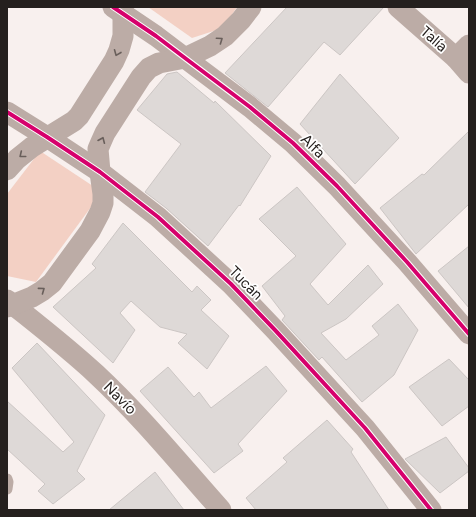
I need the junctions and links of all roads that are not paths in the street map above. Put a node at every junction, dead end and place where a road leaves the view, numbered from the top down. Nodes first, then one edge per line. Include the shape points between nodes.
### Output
1 (251, 7) edge
2 (398, 7) edge
3 (120, 10) edge
4 (185, 58) junction
5 (465, 59) edge
6 (7, 112) edge
7 (47, 137) junction
8 (7, 170) edge
9 (100, 172) junction
10 (9, 304) edge
11 (469, 334) edge
12 (7, 479) edge
13 (7, 489) edge
14 (221, 510) edge
15 (431, 510) edge

4 -> 1 street via 224,36
2 - 5 street, Talía
3 - 4 street, Alfa
3 -> 7 street via 123,36 114,61 80,116
9 -> 4 street via 100,142 140,77 159,63
4 - 11 street, Alfa via 255,111 337,186
6 - 7 street, Tucán
7 -> 8 street via 17,159
7 - 9 street, Tucán
10 -> 9 street via 32,297 52,283 90,231 103,203
9 - 15 street, Tucán via 158,218 231,284 365,428
10 - 14 street, Navío via 69,349 97,375
12 - 13 lane

